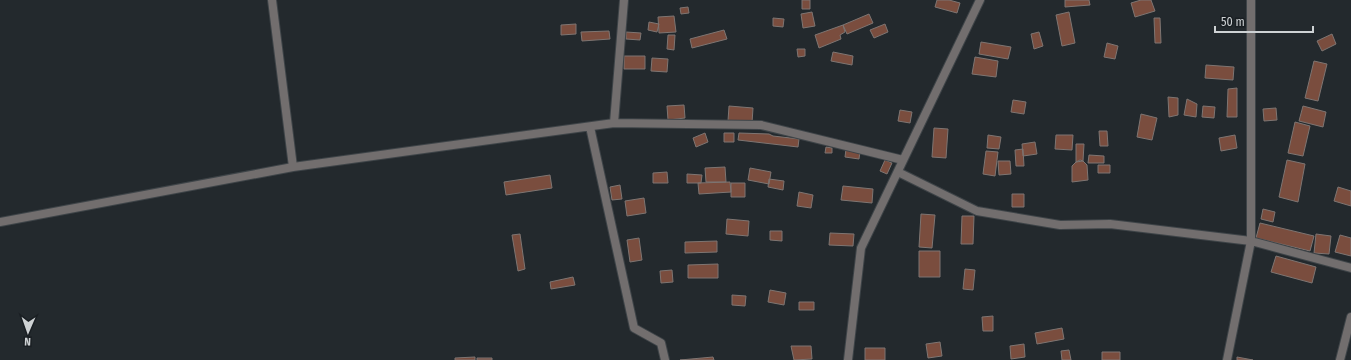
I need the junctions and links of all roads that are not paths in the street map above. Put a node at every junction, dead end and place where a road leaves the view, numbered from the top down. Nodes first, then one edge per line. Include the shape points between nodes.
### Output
1 (272, 0) edge
2 (624, 0) edge
3 (980, 0) edge
4 (1251, 0) edge
5 (614, 123) junction
6 (590, 127) junction
7 (903, 160) junction
8 (293, 167) junction
9 (898, 172) junction
10 (0, 222) edge
11 (1251, 241) junction
12 (1351, 268) edge
13 (1351, 317) edge
14 (665, 360) edge
15 (848, 360) edge
16 (1227, 360) edge
17 (1340, 360) edge

1 - 8 street
2 - 5 street
3 - 7 street
4 - 11 street
5 - 6 street
5 - 7 street via 761,125
6 - 8 street
6 - 14 street via 634,328 661,342
7 - 9 street
8 - 10 street
9 - 11 street via 978,211 1060,226 1110,224
9 - 15 street via 861,248
11 - 12 street
11 - 16 street
13 - 17 street

